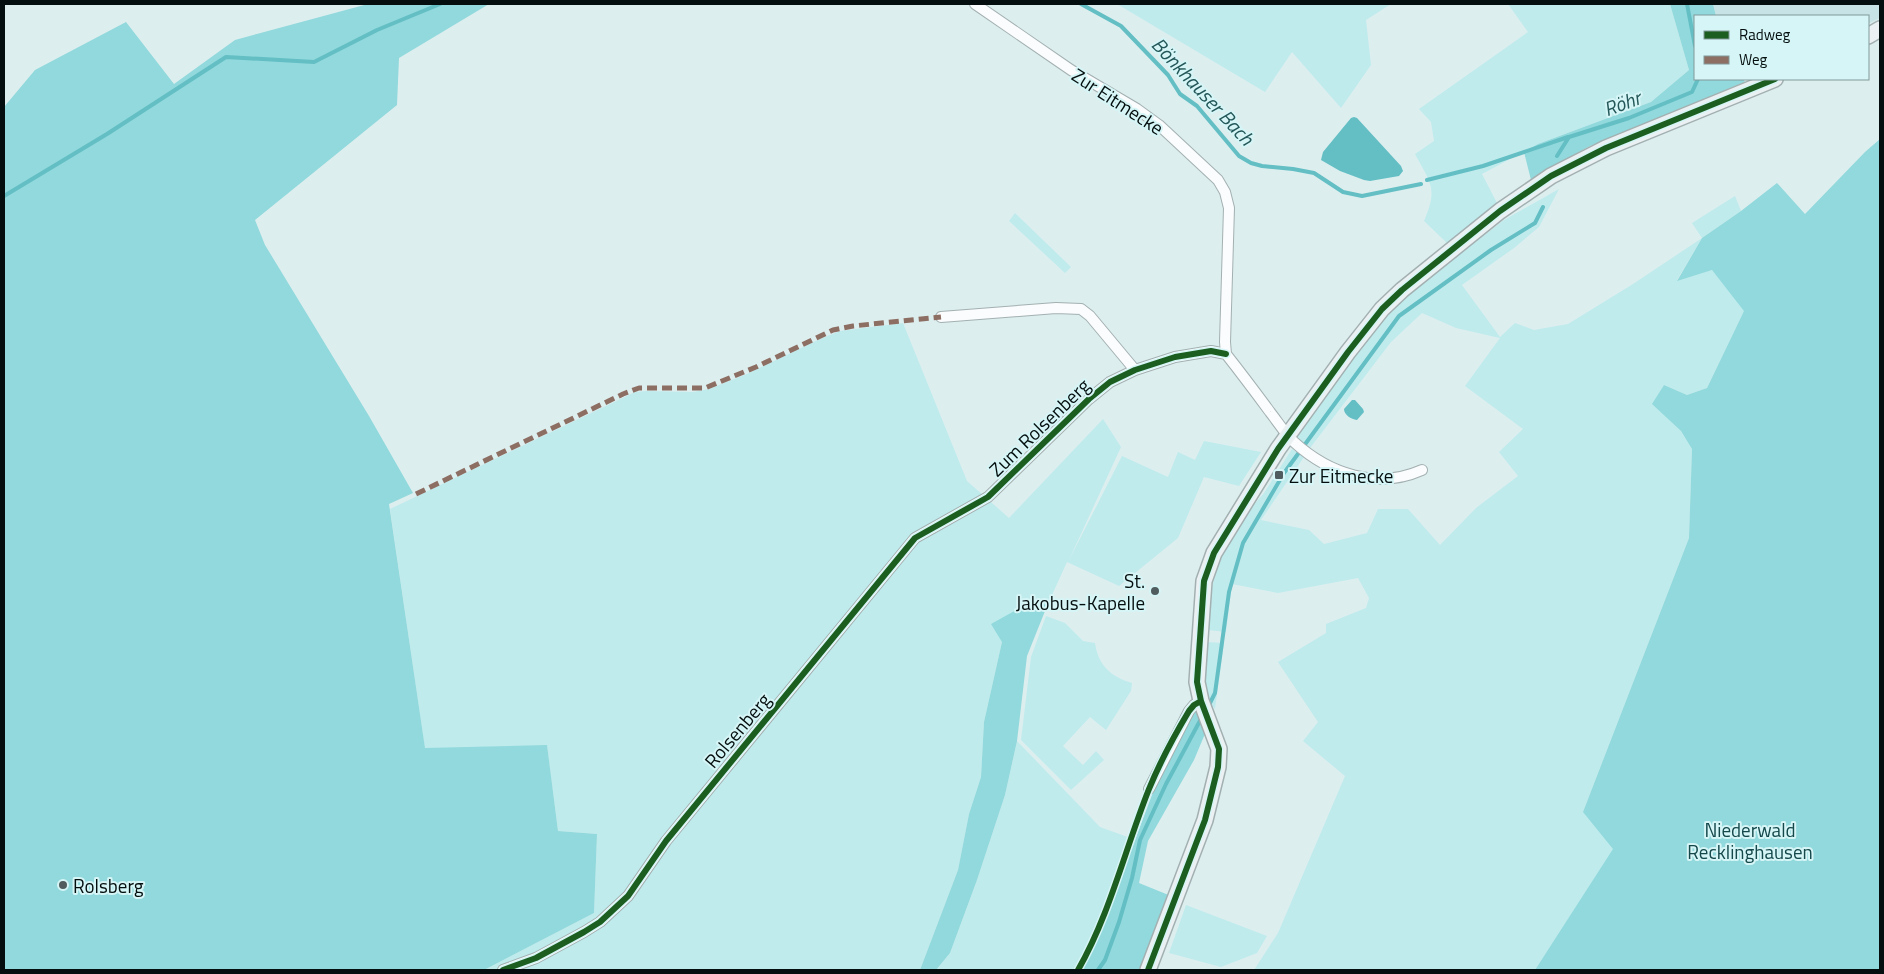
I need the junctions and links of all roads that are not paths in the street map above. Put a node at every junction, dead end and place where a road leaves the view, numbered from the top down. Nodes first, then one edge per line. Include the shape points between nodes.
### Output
1 (977, 6) edge
2 (1880, 29) edge
3 (1869, 35) edge
4 (1773, 80) edge
5 (941, 317) dead end
6 (1226, 354) junction
7 (1135, 370) junction
8 (1290, 439) junction
9 (1422, 470) dead end
10 (988, 497) joint
11 (1202, 702) junction
12 (1150, 789) dead end
13 (503, 970) edge
14 (1148, 970) edge

1 - 6 street, Zur Eitmecke via 1071,70 1136,109 1182,146 1223,186 1229,208
2 - 3 main road
4 - 8 main road via 1606,148 1551,176 1500,211 1382,309 1348,352
5 - 7 street via 1081,309
6 - 7 street, Zum Rolsenberg via 1211,351 1190,354
6 - 8 street
7 - 10 street, Zum Rolsenberg via 1104,386
8 - 9 street via 1328,467 1356,477 1391,478
8 - 11 main road via 1210,561 1203,589 1198,655 1197,682
10 - 13 street, Rolsenberg via 915,538 666,841 628,896 613,911 584,932 536,958
11 - 12 street via 1194,704 1189,711
11 - 14 main road via 1219,749 1214,787 1205,820

